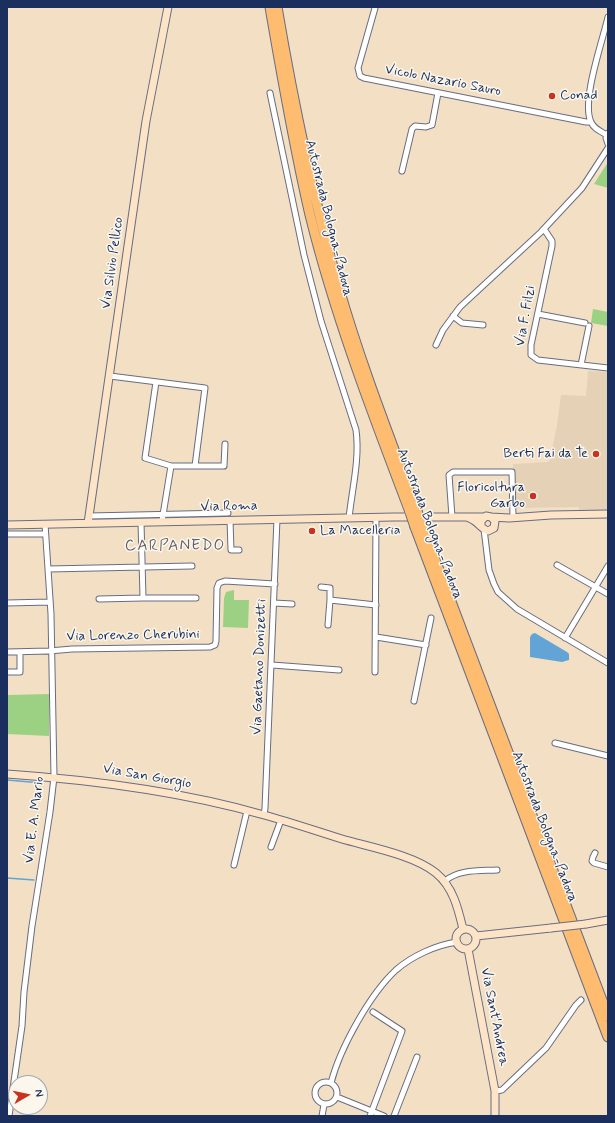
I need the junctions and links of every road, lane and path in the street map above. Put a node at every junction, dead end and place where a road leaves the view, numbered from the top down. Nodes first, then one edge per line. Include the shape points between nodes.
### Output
1 (168, 7) edge
2 (270, 7) edge
3 (277, 7) edge
4 (375, 8) edge
5 (608, 16) edge
6 (270, 93) dead end
7 (438, 93) junction
8 (591, 122) junction
9 (607, 134) edge
10 (608, 144) edge
11 (608, 148) edge
12 (402, 171) dead end
13 (544, 229) junction
14 (538, 314) junction
15 (453, 316) junction
16 (483, 325) dead end
17 (436, 345) dead end
18 (581, 365) junction
19 (608, 368) edge
20 (110, 376) junction
21 (156, 382) junction
22 (225, 444) dead end
23 (171, 466) junction
24 (195, 466) junction
25 (414, 512) junction
26 (608, 514) edge
27 (229, 516) junction
28 (452, 517) junction
29 (467, 517) junction
30 (488, 517) junction
31 (511, 517) junction
32 (162, 518) junction
33 (349, 518) junction
34 (376, 518) junction
35 (277, 519) junction
36 (89, 520) junction
37 (141, 522) junction
38 (45, 524) junction
39 (7, 525) edge
40 (419, 526) junction
41 (482, 527) junction
42 (494, 527) junction
43 (7, 534) edge
44 (45, 534) junction
45 (487, 545) junction
46 (239, 550) dead end
47 (557, 565) dead end
48 (192, 566) dead end
49 (608, 566) edge
50 (142, 567) junction
51 (48, 569) junction
52 (275, 584) junction
53 (321, 587) dead end
54 (596, 587) junction
55 (608, 594) edge
56 (143, 598) junction
57 (196, 598) dead end
58 (99, 599) dead end
59 (330, 600) junction
60 (50, 602) junction
61 (7, 603) edge
62 (274, 603) junction
63 (292, 604) dead end
64 (376, 605) junction
65 (431, 618) dead end
66 (328, 625) dead end
67 (376, 637) junction
68 (565, 638) junction
69 (426, 645) junction
70 (52, 651) junction
71 (7, 652) edge
72 (20, 652) junction
73 (608, 663) edge
74 (272, 666) junction
75 (339, 670) dead end
76 (7, 672) edge
77 (375, 672) dead end
78 (414, 701) dead end
79 (555, 743) dead end
80 (608, 756) edge
81 (7, 774) edge
82 (54, 777) junction
83 (248, 811) junction
84 (264, 815) junction
85 (281, 820) junction
86 (271, 847) dead end
87 (595, 853) dead end
88 (234, 865) dead end
89 (608, 868) edge
90 (497, 870) dead end
91 (445, 881) junction
92 (608, 920) edge
93 (463, 929) junction
94 (476, 936) junction
95 (457, 942) junction
96 (468, 949) junction
97 (581, 1000) dead end
98 (373, 1012) dead end
99 (608, 1016) edge
100 (608, 1037) edge
101 (416, 1057) dead end
102 (331, 1083) junction
103 (495, 1091) junction
104 (337, 1097) junction
105 (324, 1104) junction
106 (371, 1114) edge
107 (9, 1116) edge
108 (322, 1116) edge
109 (384, 1116) edge
110 (394, 1116) edge
111 (495, 1116) edge

1 - 20 street, Via Silvio Pellico via 146,121
2 - 25 highway, Autostrada Bologna-Padova via 291,131 327,275 366,396
3 - 25 highway, Autostrada Bologna-Padova via 318,213 361,358
4 - 7 street, Vicolo Nazario Sauro via 358,68 360,76
5 - 8 street via 589,98 588,112
6 - 33 street via 304,255 356,430 357,459
7 - 8 street, Vicolo Nazario Sauro
7 - 12 street via 432,125 415,126 412,129
8 - 9 street via 596,129
9 - 10 street
11 - 13 street via 582,188
13 - 14 street, Via F. Filzi via 552,241 552,246
13 - 15 street
14 - 18 street via 587,325
14 - 18 street, Via F. Filzi via 531,355 538,360
15 - 16 street via 462,323
15 - 17 street
18 - 19 street, Via F. Filzi
20 - 21 street
20 - 36 street, Via Silvio Pellico
21 - 23 street via 145,458
21 - 24 street via 205,388
22 - 24 street via 224,466
23 - 24 street
23 - 32 street
25 - 40 highway, Autostrada Bologna-Padova, bridge
26 - 31 street, Via Roma
27 - 32 street, Via Roma
27 - 35 street, Via Roma
27 - 46 street via 231,550
28 - 29 street, Via Roma
28 - 31 street via 449,475 453,472 512,472
28 - 34 street, Via Roma
29 - 30 street, Via Roma
29 - 41 street, Via Roma
30 - 31 street, Via Roma
30 - 41 street via 481,521
30 - 42 street via 495,521
31 - 42 street, Via Roma
32 - 36 street, Via Roma
32 - 37 street, Via Roma
33 - 34 street, Via Roma
33 - 35 street, Via Roma
34 - 64 street
35 - 52 street, Via Gaetano Donizetti
36 - 37 street, Via Roma
36 - 38 street, Via Roma
37 - 50 street
38 - 39 street, Via Roma
38 - 44 street, Via E. A. Mario
40 - 99 highway, Autostrada Bologna-Padova via 491,707
40 - 100 highway, Autostrada Bologna-Padova
41 - 42 street via 488,531
41 - 45 street
42 - 45 street
43 - 44 street
44 - 51 street, Via E. A. Mario
45 - 68 street via 490,570 498,592 517,609
47 - 54 street
48 - 50 street
49 - 54 street
50 - 51 street
50 - 56 street
51 - 60 street, Via E. A. Mario
52 - 62 street, Via Gaetano Donizetti
52 - 70 street, Via Lorenzo Cherubini via 225,581 219,583 216,642 210,647
53 - 59 street via 330,588
54 - 55 street
54 - 68 street
56 - 57 street
56 - 58 street
59 - 64 street
59 - 66 street
60 - 61 street
60 - 70 street, Via E. A. Mario
62 - 63 street
62 - 74 street, Via Gaetano Donizetti
64 - 67 street
65 - 69 street
67 - 69 street
67 - 77 street
68 - 73 street
69 - 78 street
70 - 72 street
70 - 82 street, Via E. A. Mario
71 - 72 street
72 - 76 street via 20,672
74 - 75 street
74 - 84 street, Via Gaetano Donizetti
79 - 80 street
81 - 82 street, Via San Giorgio
82 - 83 street, Via San Giorgio via 125,785
82 - 107 street, Via E. A. Mario via 32,926 22,1026
83 - 84 street, Via San Giorgio
83 - 88 street
84 - 85 street, Via San Giorgio
85 - 86 street
85 - 91 street, Via San Giorgio via 414,861 427,866
87 - 89 street via 592,861
90 - 91 street via 468,872 454,875
91 - 93 street, Via San Giorgio via 452,892
92 - 94 street, bridge
93 - 94 street via 470,929
93 - 95 street via 458,933
94 - 96 street via 474,944
95 - 96 street via 461,947
95 - 102 street via 423,953 397,969 383,984 352,1033
96 - 103 street, Via Sant'Andrea
97 - 103 street, Via Sant'Andrea via 546,1048 502,1090
98 - 106 street via 402,1031
101 - 110 street
102 - 104 street via 337,1090
102 - 105 street via 323,1082 315,1090 316,1098
103 - 111 street, Via Sant'Andrea
104 - 105 street via 332,1103
104 - 106 street
105 - 108 street
106 - 109 street

